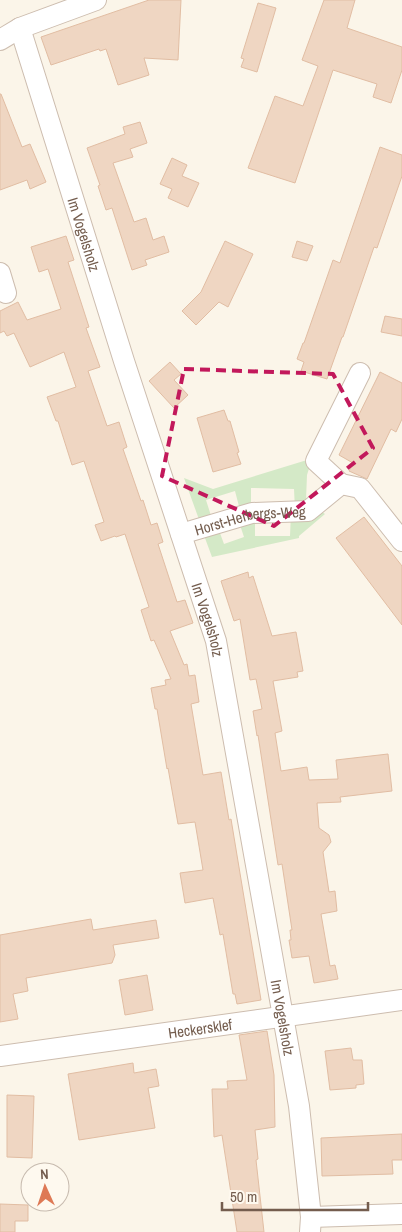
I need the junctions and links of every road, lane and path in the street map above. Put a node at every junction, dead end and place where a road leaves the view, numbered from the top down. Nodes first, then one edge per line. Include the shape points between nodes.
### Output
1 (96, 0) edge
2 (20, 28) junction
3 (0, 40) edge
4 (0, 273) edge
5 (6, 293) dead end
6 (360, 372) dead end
7 (341, 484) junction
8 (181, 534) junction
9 (402, 541) edge
10 (402, 1000) edge
11 (282, 1017) junction
12 (0, 1056) edge
13 (402, 1214) edge
14 (310, 1224) edge

1 - 2 street
2 - 3 street
2 - 8 street, Im Vogelsholz
4 - 5 street
6 - 7 street via 316,461
7 - 8 street, Horst-Herbergs-Weg via 308,511 252,513
7 - 9 street via 360,488
8 - 11 street, Im Vogelsholz via 216,641
10 - 11 street, Heckersklef
11 - 12 street, Heckersklef
11 - 14 street, Im Vogelsholz via 299,1106
13 - 14 street

